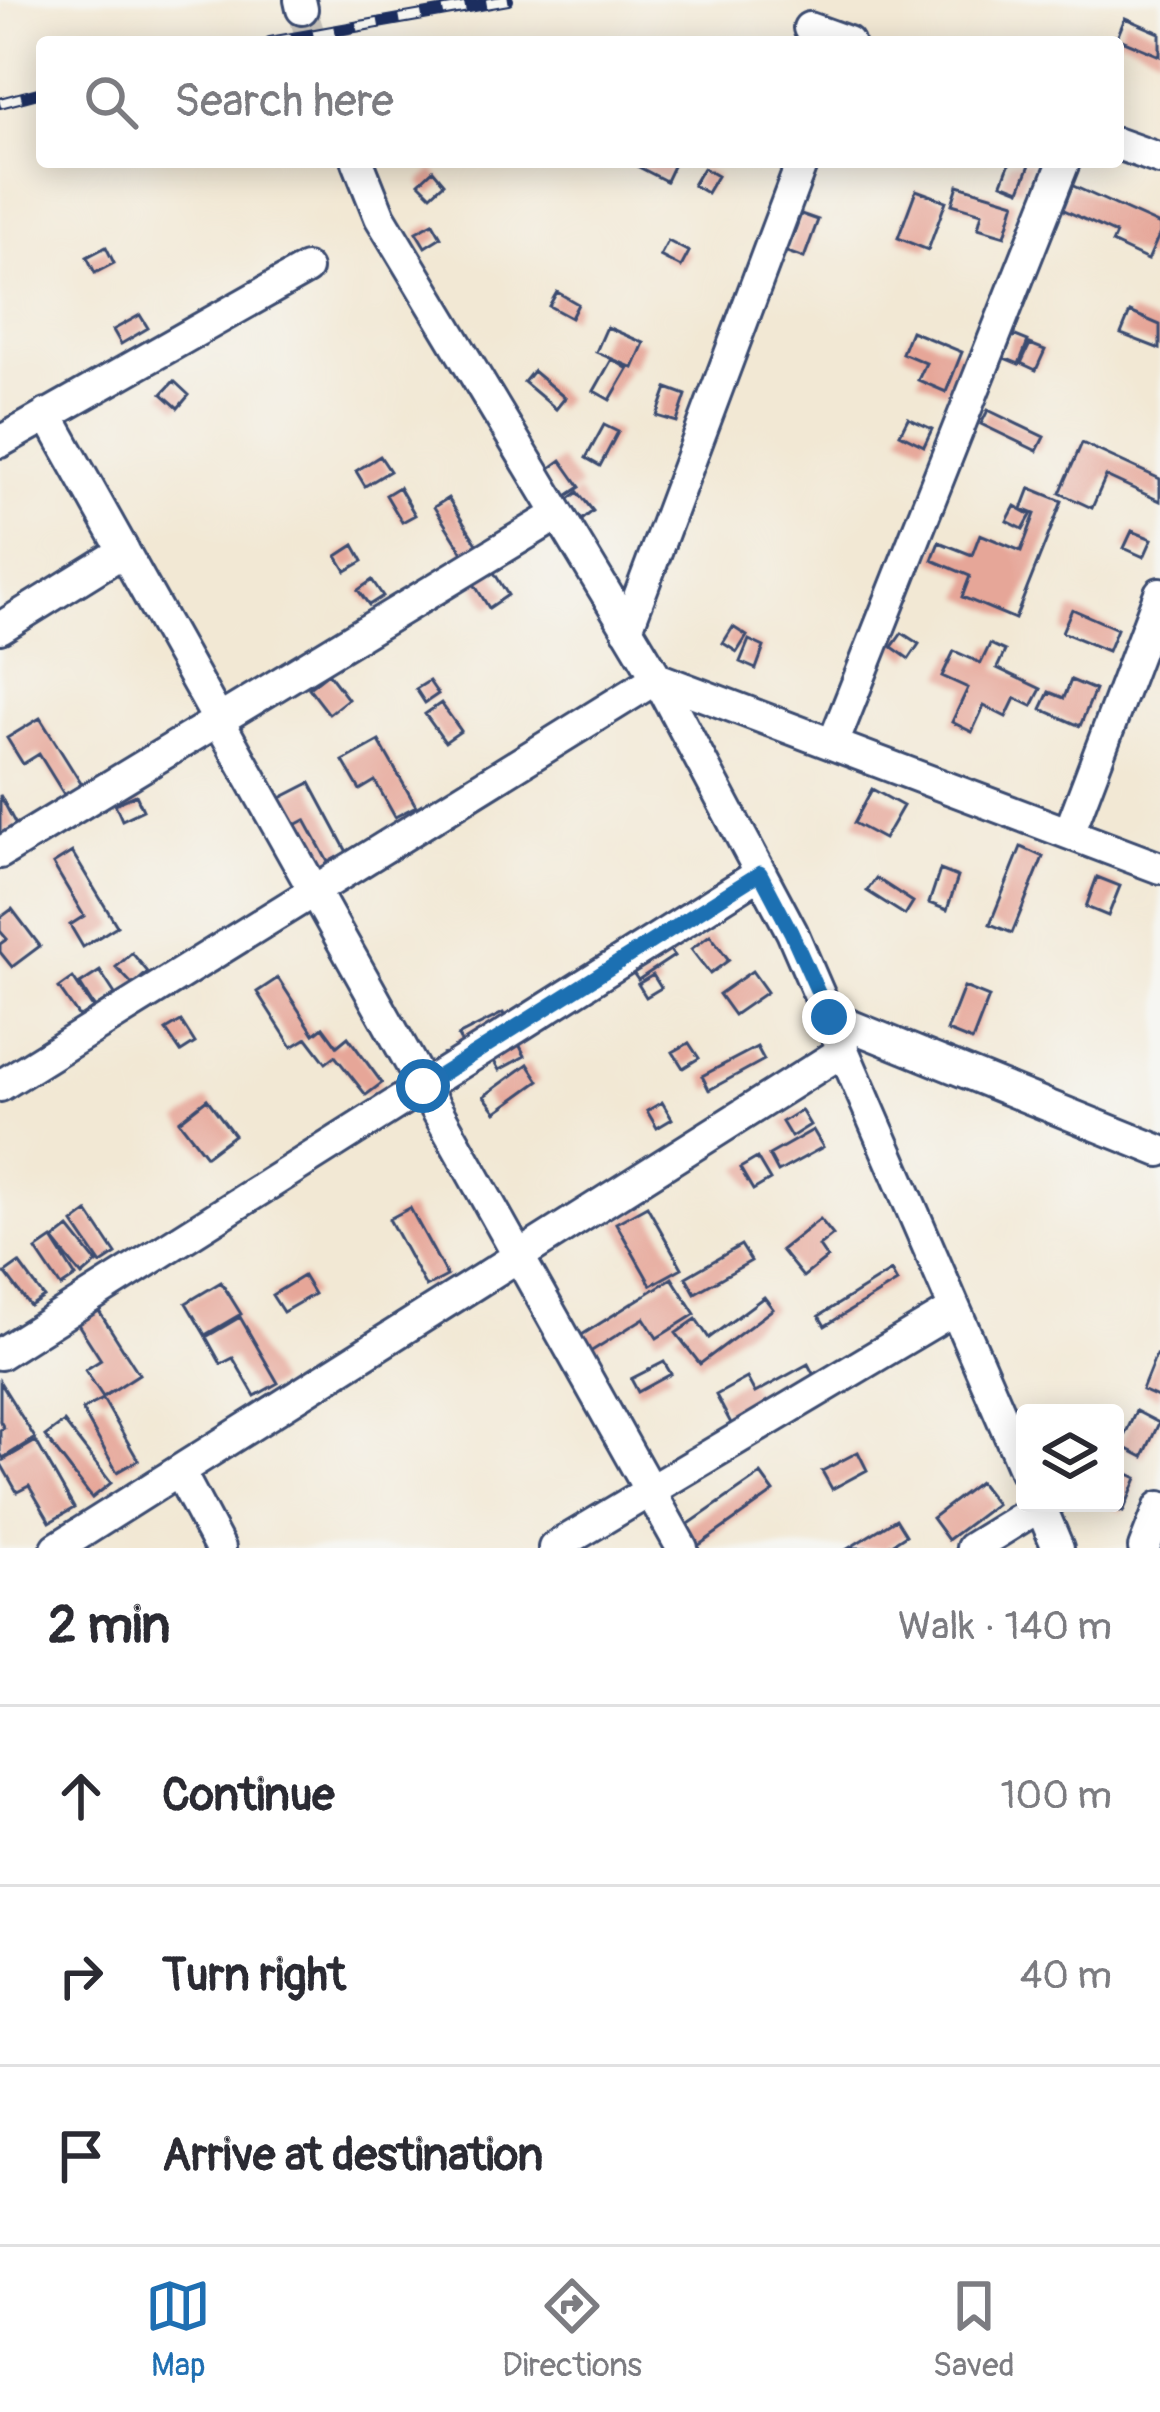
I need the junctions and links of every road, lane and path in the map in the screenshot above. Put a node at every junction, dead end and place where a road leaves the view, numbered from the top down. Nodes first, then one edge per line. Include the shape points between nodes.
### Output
1 (809, 28) dead end
2 (831, 36) edge
3 (1124, 146) edge
4 (1160, 159) edge
5 (360, 168) edge
6 (800, 168) edge
7 (1062, 168) edge
8 (306, 269) dead end
9 (47, 413) junction
10 (0, 442) edge
11 (557, 515) junction
12 (124, 550) junction
13 (1160, 593) edge
14 (0, 628) edge
15 (627, 629) junction
16 (657, 678) junction
17 (219, 720) junction
18 (832, 745) junction
19 (1069, 833) junction
20 (0, 854) edge
21 (1160, 868) edge
22 (760, 873) junction
23 (315, 893) junction
24 (829, 1017) junction
25 (843, 1051) junction
26 (0, 1086) edge
27 (423, 1086) junction
28 (1160, 1151) edge
29 (519, 1256) junction
30 (955, 1310) junction
31 (0, 1354) edge
32 (1016, 1451) edge
33 (178, 1471) junction
34 (650, 1491) junction
35 (1160, 1507) edge
36 (1028, 1512) edge
37 (1042, 1512) edge
38 (57, 1548) edge
39 (220, 1548) edge
40 (554, 1548) edge
41 (682, 1548) edge
42 (972, 1548) edge
43 (1058, 1548) edge
44 (1144, 1548) edge

1 - 2 street
3 - 4 street
5 - 11 street via 380,218
6 - 15 street
7 - 18 street
8 - 9 street
9 - 10 street
9 - 12 street
11 - 15 street
11 - 17 street
12 - 14 street
12 - 17 street
13 - 19 street
15 - 16 street
16 - 18 street
16 - 22 street
16 - 23 street
17 - 20 street
17 - 23 street
18 - 19 street
19 - 21 street
22 - 24 street
22 - 27 street
23 - 26 street
23 - 27 street
24 - 25 street
24 - 28 street
25 - 29 street
25 - 30 street
27 - 29 street
27 - 31 street
29 - 33 street
29 - 34 street
30 - 32 street
30 - 34 street
33 - 38 street
33 - 39 street
34 - 40 street
34 - 41 street
35 - 44 street
36 - 42 street
37 - 43 street

